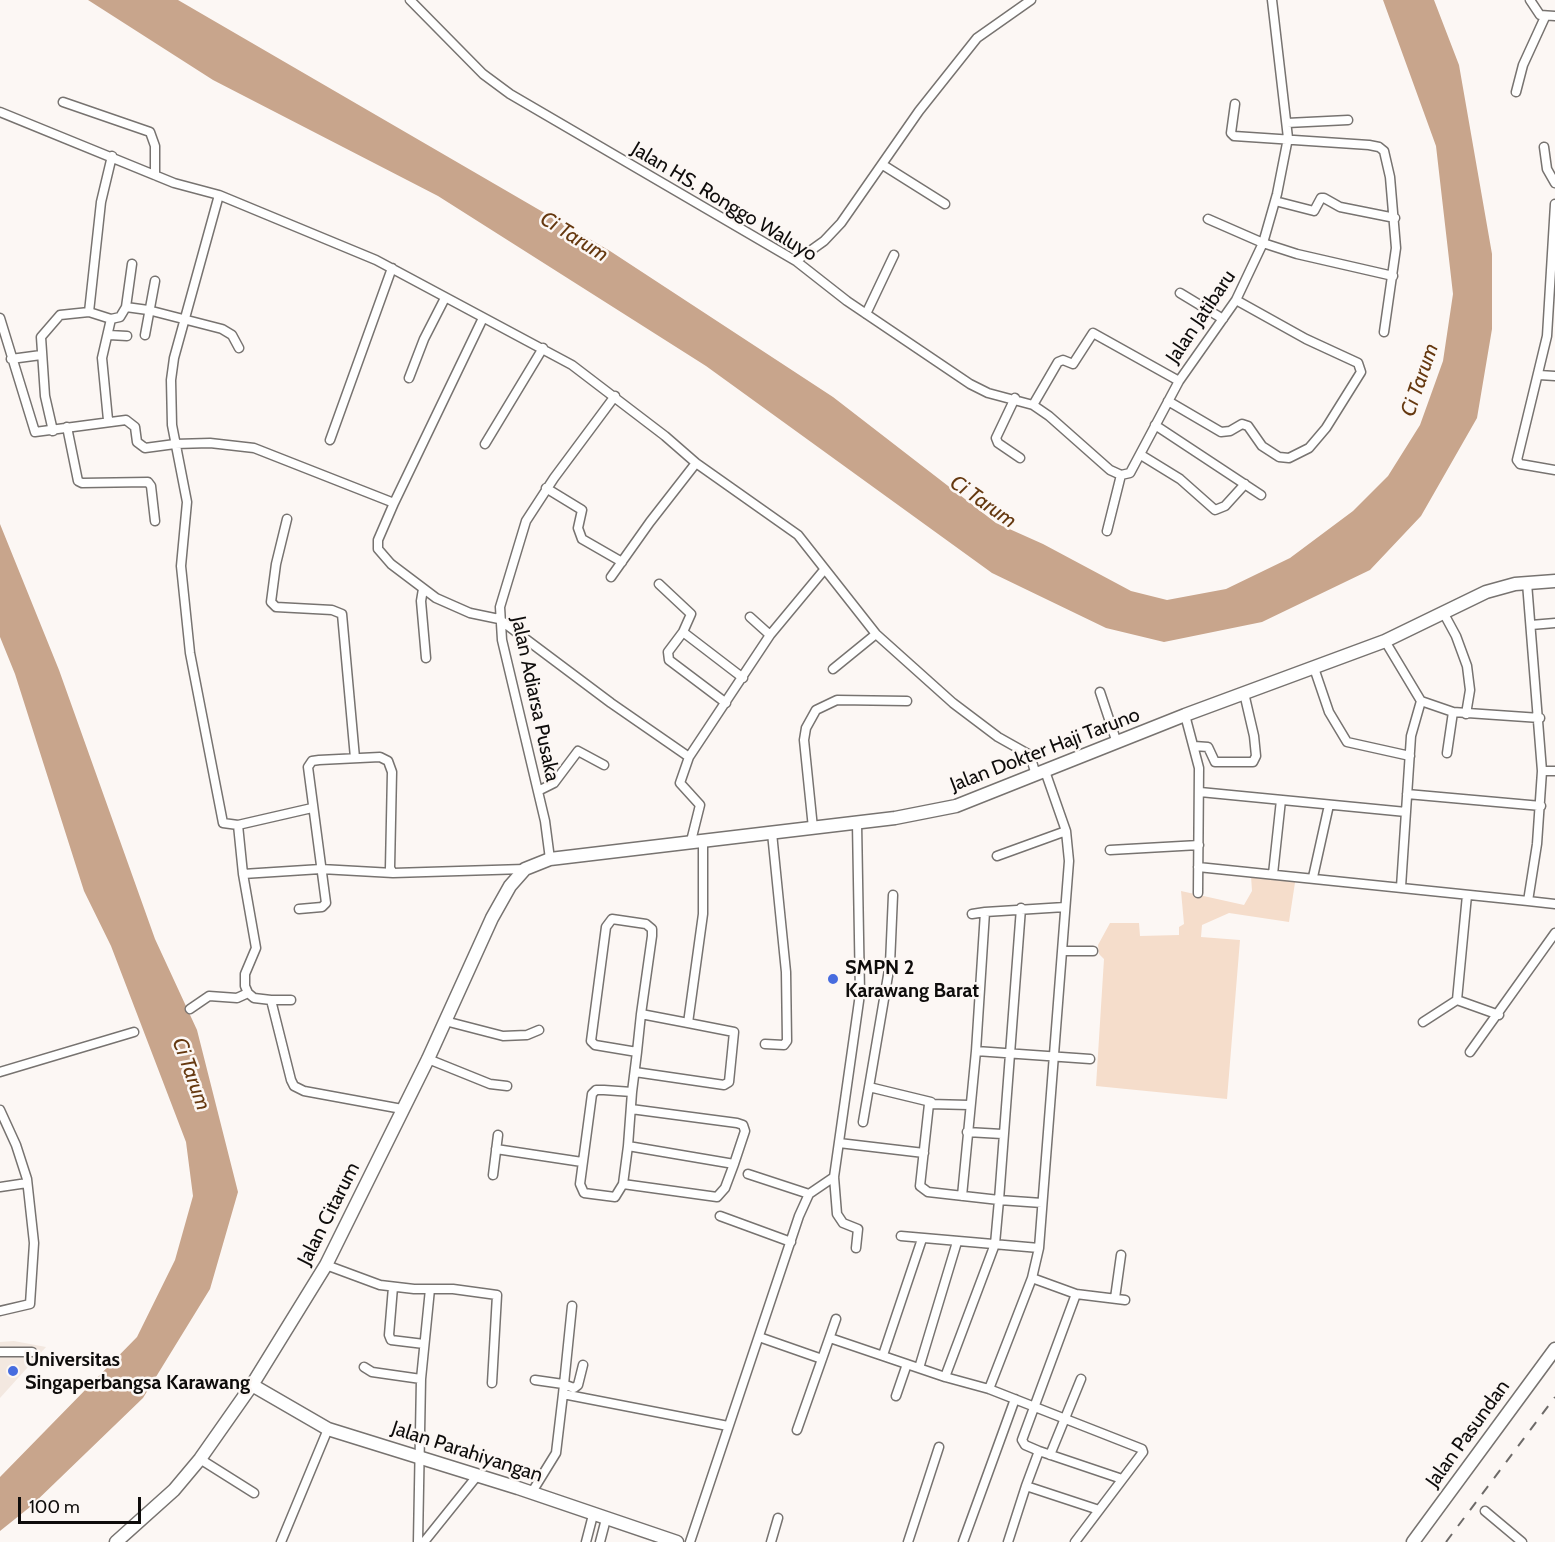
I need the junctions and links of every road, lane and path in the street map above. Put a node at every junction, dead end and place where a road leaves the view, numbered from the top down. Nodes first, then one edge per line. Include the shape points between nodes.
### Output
1 (410, 0) edge
2 (1031, 0) edge
3 (1272, 0) edge
4 (1530, 0) edge
5 (1555, 16) edge
6 (1545, 18) junction
7 (1516, 92) dead end
8 (63, 102) dead end
9 (1235, 104) dead end
10 (0, 112) edge
11 (1348, 120) dead end
12 (1287, 123) junction
13 (1288, 138) junction
14 (1544, 147) dead end
15 (112, 156) junction
16 (883, 165) junction
17 (155, 175) junction
18 (1555, 183) edge
19 (219, 195) junction
20 (1275, 201) junction
21 (945, 204) dead end
22 (1555, 204) edge
23 (1395, 218) junction
24 (1208, 219) dead end
25 (1263, 243) junction
26 (1553, 249) edge
27 (894, 255) dead end
28 (796, 261) junction
29 (132, 264) dead end
30 (392, 268) junction
31 (1393, 276) junction
32 (155, 281) dead end
33 (1180, 293) dead end
34 (445, 298) junction
35 (1236, 300) junction
36 (126, 307) junction
37 (148, 310) junction
38 (89, 312) junction
39 (866, 314) junction
40 (0, 318) edge
41 (186, 318) junction
42 (483, 318) junction
43 (111, 319) junction
44 (1223, 319) junction
45 (1384, 332) dead end
46 (145, 334) dead end
47 (109, 335) junction
48 (127, 336) dead end
49 (239, 348) dead end
50 (543, 348) junction
51 (41, 356) junction
52 (11, 359) junction
53 (1539, 375) junction
54 (1555, 376) edge
55 (409, 378) dead end
56 (1179, 381) junction
57 (615, 396) junction
58 (1015, 398) junction
59 (1168, 401) junction
60 (1033, 405) junction
61 (108, 420) junction
62 (1155, 425) junction
63 (67, 427) junction
64 (53, 431) junction
65 (330, 440) dead end
66 (175, 444) junction
67 (485, 444) dead end
68 (1141, 455) junction
69 (1020, 458) dead end
70 (696, 464) junction
71 (1555, 470) edge
72 (1121, 475) junction
73 (1245, 484) junction
74 (546, 489) junction
75 (1261, 495) dead end
76 (394, 503) junction
77 (287, 519) dead end
78 (155, 521) dead end
79 (1107, 531) dead end
80 (622, 562) junction
81 (824, 570) junction
82 (611, 577) dead end
83 (1555, 581) edge
84 (1527, 583) junction
85 (659, 584) dead end
86 (423, 589) junction
87 (1443, 612) junction
88 (750, 617) dead end
89 (499, 619) junction
90 (1555, 624) edge
91 (1531, 625) junction
92 (683, 632) junction
93 (876, 634) junction
94 (770, 635) junction
95 (1385, 641) junction
96 (426, 658) dead end
97 (1314, 668) junction
98 (833, 669) dead end
99 (743, 678) junction
100 (1100, 692) dead end
101 (1244, 693) junction
102 (907, 701) dead end
103 (1421, 701) junction
104 (726, 703) junction
105 (1453, 712) junction
106 (1466, 714) junction
107 (1185, 715) junction
108 (1540, 718) junction
109 (1117, 743) junction
110 (1194, 747) junction
111 (1447, 753) dead end
112 (1410, 756) junction
113 (689, 757) junction
114 (355, 758) junction
115 (604, 765) dead end
116 (1542, 771) junction
117 (1555, 771) edge
118 (1040, 773) junction
119 (538, 791) junction
120 (1200, 792) junction
121 (1407, 794) junction
122 (1281, 800) junction
123 (1329, 805) junction
124 (1541, 806) junction
125 (312, 808) junction
126 (1406, 812) junction
127 (857, 823) junction
128 (238, 825) junction
129 (813, 828) junction
130 (1066, 831) junction
131 (772, 833) junction
132 (697, 841) junction
133 (1199, 845) junction
134 (1110, 850) dead end
135 (998, 856) dead end
136 (550, 859) junction
137 (1198, 867) junction
138 (321, 869) junction
139 (525, 869) junction
140 (393, 873) junction
141 (243, 874) junction
142 (1273, 874) junction
143 (1313, 877) junction
144 (1401, 887) junction
145 (1197, 893) dead end
146 (893, 895) dead end
147 (1467, 895) junction
148 (1527, 901) junction
149 (1555, 904) edge
150 (1065, 907) junction
151 (1021, 908) junction
152 (298, 909) dead end
153 (985, 912) junction
154 (972, 914) dead end
155 (1555, 933) edge
156 (1062, 951) junction
157 (1093, 951) dead end
158 (248, 993) junction
159 (271, 1000) junction
160 (291, 1000) dead end
161 (1457, 1000) junction
162 (190, 1009) dead end
163 (641, 1014) junction
164 (1499, 1015) junction
165 (445, 1021) junction
166 (1423, 1022) dead end
167 (688, 1023) junction
168 (539, 1030) dead end
169 (134, 1032) dead end
170 (765, 1044) dead end
171 (976, 1051) junction
172 (637, 1052) junction
173 (1009, 1052) junction
174 (1470, 1052) dead end
175 (1054, 1056) junction
176 (428, 1059) junction
177 (1090, 1059) dead end
178 (0, 1072) edge
179 (635, 1072) junction
180 (507, 1086) dead end
181 (869, 1087) junction
182 (632, 1092) junction
183 (931, 1102) junction
184 (969, 1105) junction
185 (402, 1109) junction
186 (631, 1109) junction
187 (0, 1110) edge
188 (863, 1122) dead end
189 (967, 1132) junction
190 (1002, 1134) junction
191 (498, 1135) dead end
192 (839, 1143) junction
193 (628, 1146) junction
194 (496, 1149) junction
195 (924, 1153) junction
196 (582, 1162) junction
197 (734, 1164) junction
198 (748, 1173) dead end
199 (493, 1175) dead end
200 (834, 1177) junction
201 (27, 1183) junction
202 (623, 1184) junction
203 (0, 1186) edge
204 (808, 1194) junction
205 (962, 1196) junction
206 (999, 1200) junction
207 (1042, 1203) junction
208 (720, 1216) dead end
209 (901, 1236) dead end
210 (922, 1239) junction
211 (791, 1242) junction
212 (957, 1242) junction
213 (995, 1244) junction
214 (856, 1248) dead end
215 (1039, 1248) junction
216 (1121, 1256) dead end
217 (326, 1265) junction
218 (1032, 1278) junction
219 (393, 1287) junction
220 (430, 1289) junction
221 (1076, 1294) junction
222 (1115, 1298) junction
223 (1125, 1300) dead end
224 (572, 1306) dead end
225 (0, 1311) edge
226 (836, 1319) dead end
227 (759, 1337) junction
228 (830, 1338) junction
229 (424, 1344) junction
230 (1555, 1349) edge
231 (0, 1352) edge
232 (32, 1352) dead end
233 (883, 1355) junction
234 (822, 1359) junction
235 (908, 1364) junction
236 (583, 1365) dead end
237 (364, 1367) dead end
238 (919, 1368) junction
239 (945, 1377) junction
240 (422, 1379) junction
241 (1081, 1379) dead end
242 (535, 1380) dead end
243 (492, 1383) dead end
244 (563, 1384) junction
245 (252, 1385) junction
246 (989, 1389) junction
247 (563, 1394) junction
248 (896, 1396) dead end
249 (1015, 1399) junction
250 (1033, 1407) junction
251 (1065, 1419) junction
252 (728, 1426) junction
253 (328, 1429) junction
254 (797, 1430) dead end
255 (939, 1447) dead end
256 (1039, 1451) junction
257 (1050, 1455) junction
258 (419, 1457) junction
259 (200, 1459) junction
260 (477, 1476) junction
261 (1122, 1479) junction
262 (1026, 1486) junction
263 (532, 1492) junction
264 (254, 1493) dead end
265 (1099, 1510) junction
266 (1485, 1512) dead end
267 (593, 1515) junction
268 (778, 1518) dead end
269 (606, 1520) junction
270 (116, 1542) edge
271 (281, 1542) edge
272 (418, 1542) edge
273 (424, 1542) edge
274 (586, 1542) edge
275 (600, 1542) edge
276 (677, 1542) edge
277 (690, 1542) edge
278 (771, 1542) edge
279 (908, 1542) edge
280 (963, 1542) edge
281 (1008, 1542) edge
282 (1076, 1542) edge
283 (1413, 1542) edge
284 (1522, 1542) edge

1 - 28 street, Jalan HS. Ronggo Waluyo via 483,74 510,94
2 - 16 street via 977,39
3 - 12 street, Jalan Jatibaru
4 - 6 street via 1536,13
5 - 6 street
6 - 7 street via 1523,65
8 - 17 street via 150,132 155,146
9 - 13 street via 1232,135
10 - 15 street
11 - 12 street
12 - 13 street, Jalan Jatibaru
13 - 20 street, Jalan Jatibaru
13 - 23 street via 1379,147 1387,157
14 - 18 street via 1547,169
15 - 17 street
15 - 38 street via 101,202
16 - 21 street
16 - 28 street via 841,223
17 - 19 street
19 - 30 street
19 - 41 street
20 - 23 street via 1314,211 1324,198 1340,207
20 - 25 street, Jalan Jatibaru
22 - 26 street
23 - 31 street
24 - 25 street
25 - 31 street
25 - 35 street, Jalan Jatibaru
26 - 53 street via 1547,336
27 - 39 street
28 - 39 street, Jalan HS. Ronggo Waluyo
29 - 36 street
30 - 34 street
30 - 65 street
31 - 45 street
32 - 37 street
33 - 44 street
34 - 42 street
34 - 55 street
35 - 44 street, Jalan Jatibaru
35 - 59 street via 1358,363 1360,372 1326,428 1309,448 1289,458 1279,458 1262,446 1248,426 1242,424 1221,432
36 - 37 street
36 - 43 street via 120,317
37 - 41 street
37 - 46 street
38 - 43 street
38 - 51 street via 73,312 55,319 41,337
39 - 58 street, Jalan HS. Ronggo Waluyo via 969,384 988,393
40 - 52 street
41 - 49 street via 222,329 232,335
41 - 66 street via 172,367 170,402
42 - 50 street
42 - 76 street
43 - 47 street
44 - 56 street, Jalan Jatibaru
47 - 48 street
47 - 61 street via 102,358
50 - 57 street
50 - 67 street
51 - 52 street
51 - 64 street
52 - 64 street via 35,432
53 - 54 street
53 - 71 street via 1516,459 1520,464
56 - 59 street, Jalan Jatibaru
56 - 60 street via 1093,333 1073,364 1058,362
57 - 70 street
57 - 74 street, Jalan Adiarsa Pusaka
58 - 60 street, Jalan HS. Ronggo Waluyo
58 - 69 street via 996,438
59 - 62 street, Jalan Jatibaru
60 - 72 street, Jalan HS. Ronggo Waluyo
61 - 63 street
61 - 66 street via 132,423 140,447
62 - 68 street, Jalan Jatibaru
62 - 73 street
63 - 64 street
63 - 78 street via 78,480 148,482
66 - 76 street via 254,448
66 - 128 street via 187,502 181,566 193,671 223,823
68 - 72 street, Jalan Jatibaru via 1130,473
68 - 73 street via 1180,479 1215,510 1225,506
70 - 80 street
70 - 81 street via 790,528
72 - 79 street
73 - 75 street
74 - 80 street via 582,510 578,528 582,539
74 - 89 street, Jalan Adiarsa Pusaka via 526,521 504,586
76 - 86 street via 378,549
77 - 114 street via 271,602 276,607 342,614
80 - 82 street
81 - 93 street
81 - 94 street
83 - 84 street, Jalan Dokter Haji Taruno
84 - 87 street, Jalan Dokter Haji Taruno via 1486,592
84 - 91 street
85 - 92 street via 691,614
86 - 89 street via 451,606
86 - 96 street
87 - 95 street, Jalan Dokter Haji Taruno
87 - 106 street via 1467,666
88 - 94 street
89 - 113 street
89 - 119 street, Jalan Adiarsa Pusaka
90 - 91 street
91 - 108 street
92 - 99 street
92 - 104 street via 668,652 669,660
93 - 98 street
93 - 118 street via 945,697 998,737 1030,755
94 - 99 street
95 - 97 street, Jalan Dokter Haji Taruno
95 - 103 street
97 - 101 street, Jalan Dokter Haji Taruno
97 - 112 street via 1329,712 1347,742
99 - 104 street
100 - 109 street
101 - 107 street, Jalan Dokter Haji Taruno
101 - 110 street via 1254,736 1253,762 1215,762 1208,747
102 - 129 street via 837,700 816,710 804,740
103 - 105 street
103 - 112 street
104 - 113 street
105 - 106 street
105 - 111 street
106 - 108 street
107 - 109 street, Jalan Dokter Haji Taruno
107 - 110 street
108 - 116 street
109 - 118 street, Jalan Dokter Haji Taruno
110 - 120 street
112 - 121 street
113 - 132 street via 680,783 700,806
114 - 125 street via 312,762 308,767
114 - 140 street via 388,760 392,772
115 - 119 street via 578,751 554,783
116 - 117 street
116 - 124 street
118 - 127 street, Jalan Dokter Haji Taruno via 956,806
118 - 130 street
119 - 136 street, Jalan Adiarsa Pusaka
120 - 122 street
120 - 133 street
121 - 124 street
121 - 126 street
122 - 123 street
122 - 142 street
123 - 126 street
123 - 143 street
124 - 148 street
125 - 128 street
125 - 138 street
126 - 144 street
127 - 129 street, Jalan Dokter Haji Taruno
127 - 192 street via 861,984
128 - 141 street
129 - 131 street, Jalan Dokter Haji Taruno
130 - 135 street
130 - 150 street via 1069,846
131 - 132 street, Jalan Dokter Haji Taruno
131 - 170 street via 786,972 787,1041 783,1045
132 - 136 street, Jalan Dokter Haji Taruno
132 - 167 street via 703,914
133 - 134 street
133 - 137 street
136 - 139 street, Jalan Dokter Haji Taruno
137 - 142 street
137 - 145 street
138 - 140 street
138 - 141 street
138 - 152 street via 324,906
139 - 140 street
139 - 165 street, Jalan Citarum via 492,918
141 - 158 street via 256,948 245,974
142 - 143 street
143 - 144 street
144 - 147 street
146 - 181 street via 890,964
147 - 148 street
147 - 161 street
148 - 149 street
150 - 151 street
150 - 156 street
151 - 153 street
151 - 173 street
153 - 154 street
153 - 171 street
155 - 164 street
156 - 157 street
156 - 175 street
158 - 159 street via 254,998
158 - 162 street via 237,998 209,996
159 - 160 street
159 - 185 street via 294,1086
161 - 164 street
161 - 166 street
163 - 167 street
163 - 172 street
163 - 172 street via 652,929 640,922 612,919 606,927 591,1041
164 - 174 street
165 - 168 street via 512,1037
165 - 176 street, Jalan Citarum
167 - 179 street via 734,1032 729,1082 724,1085
169 - 178 street
171 - 173 street
171 - 184 street
172 - 179 street
173 - 175 street
173 - 190 street
175 - 177 street
175 - 207 street
176 - 180 street via 490,1084
176 - 185 street, Jalan Citarum
179 - 182 street
181 - 183 street
181 - 188 street
182 - 186 street
182 - 196 street via 596,1090 592,1094
183 - 184 street
183 - 195 street via 927,1108
184 - 189 street
185 - 217 street, Jalan Citarum
186 - 193 street
186 - 197 street via 743,1125 745,1131
187 - 201 street via 19,1152
189 - 190 street
189 - 205 street
190 - 206 street
191 - 194 street
192 - 195 street
192 - 200 street
193 - 197 street
193 - 202 street
194 - 196 street
194 - 199 street
195 - 205 street via 922,1190
196 - 202 street via 580,1184 584,1193 615,1197
197 - 202 street via 717,1197
198 - 204 street
200 - 204 street
200 - 214 street via 839,1220 858,1229
201 - 203 street
201 - 225 street via 34,1243 30,1304
204 - 211 street
205 - 206 street
206 - 207 street
206 - 213 street
207 - 215 street
208 - 211 street
209 - 210 street
210 - 212 street
210 - 233 street
211 - 227 street
212 - 213 street
212 - 238 street
213 - 215 street
213 - 239 street
215 - 218 street
216 - 222 street
217 - 219 street
217 - 245 street, Jalan Citarum
218 - 221 street
218 - 246 street
219 - 220 street
219 - 229 street via 388,1335 391,1340
220 - 229 street
220 - 243 street via 497,1295
221 - 222 street
221 - 250 street
222 - 223 street
224 - 244 street
226 - 228 street
227 - 234 street
227 - 252 street
228 - 233 street
228 - 234 street
229 - 240 street
230 - 283 street, Jalan Pasundan
231 - 232 street
233 - 235 street
234 - 254 street
235 - 238 street
235 - 248 street
236 - 244 street via 577,1387
237 - 240 street via 372,1372
238 - 239 street
239 - 246 street
240 - 258 street
241 - 251 street
242 - 244 street
244 - 247 street
245 - 253 street, Jalan Parahiyangan
245 - 259 street, Jalan Citarum
246 - 249 street
247 - 252 street
247 - 263 street via 556,1453
249 - 250 street
249 - 280 street
250 - 251 street
250 - 256 street via 1022,1440
251 - 257 street
251 - 261 street via 1142,1449
252 - 277 street
253 - 258 street, Jalan Parahiyangan
253 - 271 street
255 - 279 street
256 - 257 street
256 - 262 street
257 - 261 street
258 - 260 street, Jalan Parahiyangan
258 - 272 street
259 - 264 street
259 - 270 street, Jalan Citarum via 160,1504
260 - 263 street, Jalan Parahiyangan
260 - 273 street
261 - 265 street
262 - 265 street
262 - 281 street
263 - 267 street, Jalan Parahiyangan
265 - 282 street
266 - 284 street
267 - 269 street, Jalan Parahiyangan
267 - 274 street
268 - 278 street
269 - 275 street
269 - 276 street, Jalan Parahiyangan

